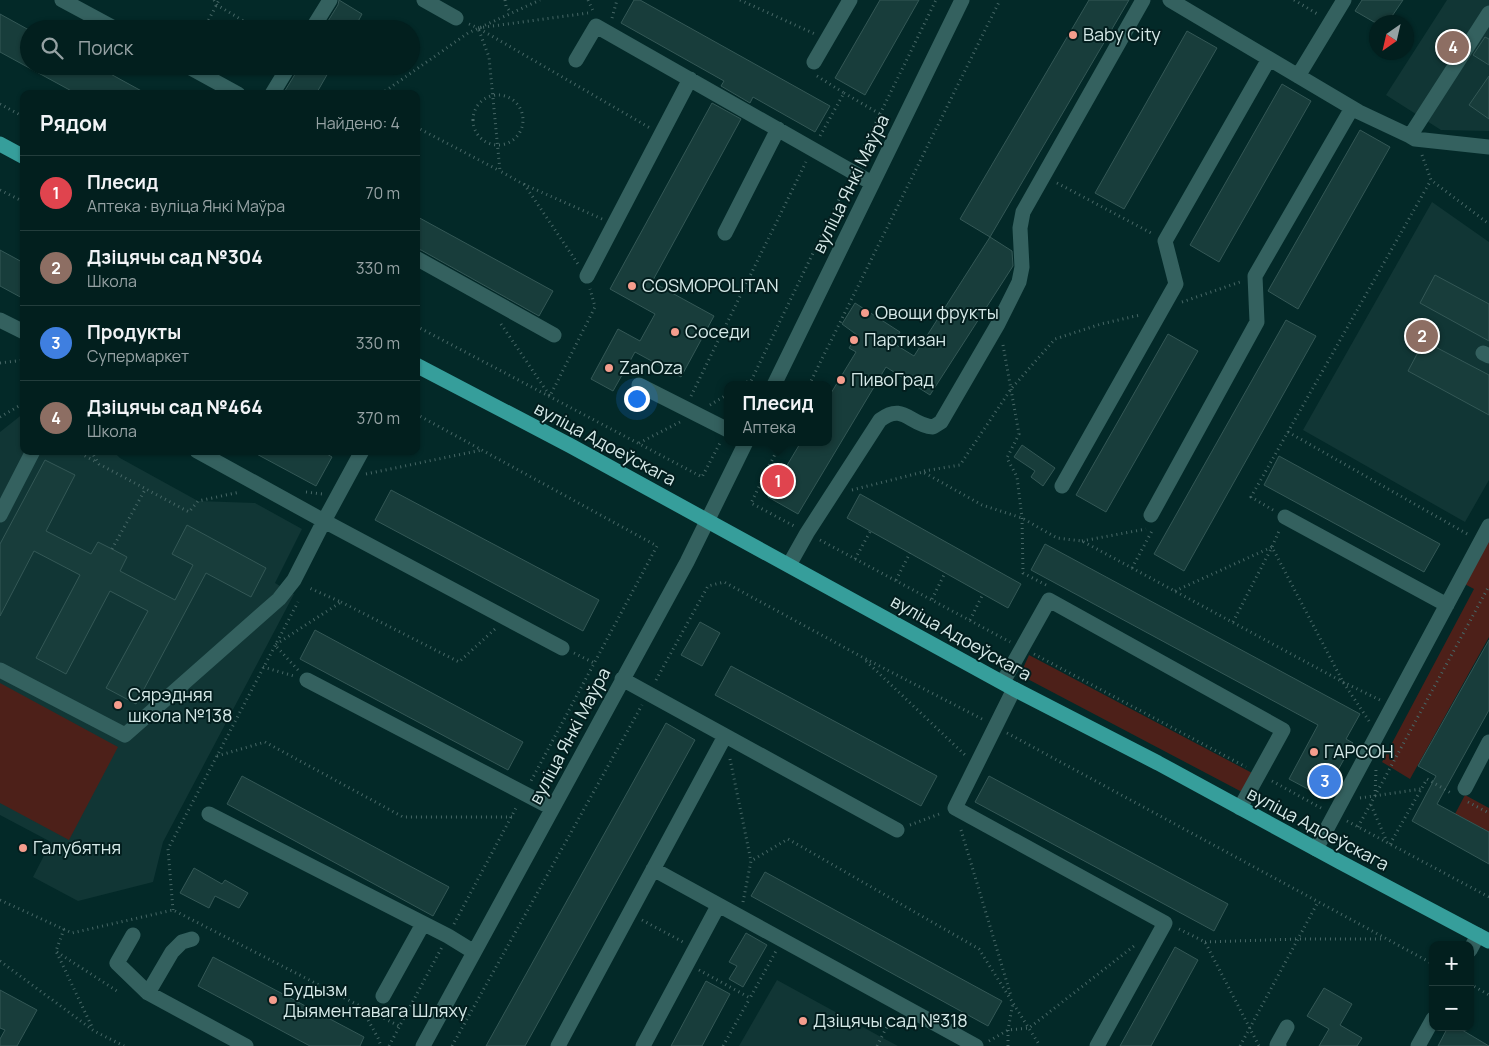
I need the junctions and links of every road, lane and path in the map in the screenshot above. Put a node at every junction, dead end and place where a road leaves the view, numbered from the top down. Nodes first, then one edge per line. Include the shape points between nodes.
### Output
1 (62, 0) edge
2 (214, 0) edge
3 (219, 0) edge
4 (330, 0) edge
5 (424, 0) edge
6 (505, 0) edge
7 (540, 0) edge
8 (740, 0) edge
9 (850, 0) edge
10 (936, 0) edge
11 (962, 0) edge
12 (1000, 0) edge
13 (1143, 0) edge
14 (1170, 0) edge
15 (1294, 0) edge
16 (1344, 0) edge
17 (217, 5) junction
18 (594, 12) dead end
19 (511, 13) junction
20 (1316, 13) dead end
21 (1489, 13) edge
22 (456, 18) dead end
23 (99, 20) edge
24 (209, 20) edge
25 (242, 20) edge
26 (318, 20) edge
27 (478, 28) junction
28 (826, 40) junction
29 (1269, 59) junction
30 (576, 60) dead end
31 (814, 62) joint
32 (420, 67) edge
33 (203, 75) edge
34 (284, 75) edge
35 (408, 75) edge
36 (1298, 76) junction
37 (690, 80) junction
38 (231, 90) edge
39 (274, 90) edge
40 (387, 90) edge
41 (844, 93) junction
42 (492, 96) junction
43 (0, 104) edge
44 (1352, 108) junction
45 (880, 114) junction
46 (20, 115) edge
47 (420, 129) edge
48 (778, 129) junction
49 (661, 134) junction
50 (1412, 137) junction
51 (0, 144) edge
52 (497, 145) junction
53 (1489, 147) edge
54 (813, 149) junction
55 (20, 155) edge
56 (500, 171) junction
57 (852, 171) junction
58 (1043, 176) junction
59 (1431, 180) junction
60 (872, 183) junction
61 (523, 184) junction
62 (0, 190) edge
63 (20, 200) edge
64 (614, 224) junction
65 (1489, 224) edge
66 (726, 233) dead end
67 (1165, 241) junction
68 (420, 260) edge
69 (587, 276) junction
70 (1255, 276) junction
71 (1162, 310) junction
72 (496, 318) dead end
73 (0, 320) edge
74 (998, 324) junction
75 (420, 328) edge
76 (20, 330) edge
77 (554, 335) dead end
78 (20, 360) edge
79 (0, 363) edge
80 (420, 367) edge
81 (752, 379) joint
82 (749, 381) edge
83 (776, 381) edge
84 (811, 381) edge
85 (639, 385) dead end
86 (1011, 389) junction
87 (550, 396) junction
88 (20, 405) edge
89 (685, 408) junction
90 (420, 416) edge
91 (0, 418) edge
92 (724, 428) edge
93 (1288, 432) junction
94 (724, 437) edge
95 (744, 446) edge
96 (779, 446) edge
97 (483, 450) junction
98 (32, 455) edge
99 (83, 455) edge
100 (93, 455) edge
101 (204, 455) edge
102 (360, 455) edge
103 (99, 464) junction
104 (923, 472) junction
105 (362, 474) dead end
106 (1062, 486) dead end
107 (262, 487) junction
108 (146, 488) junction
109 (300, 492) dead end
110 (337, 496) junction
111 (830, 496) junction
112 (0, 515) edge
113 (1285, 517) junction
114 (1022, 518) junction
115 (324, 521) junction
116 (708, 521) junction
117 (1153, 521) joint
118 (1489, 526) edge
119 (870, 532) dead end
120 (807, 533) junction
121 (1082, 542) junction
122 (1481, 542) junction
123 (658, 546) dead end
124 (1272, 548) junction
125 (112, 549) dead end
126 (910, 553) dead end
127 (855, 559) junction
128 (789, 565) junction
129 (945, 573) dead end
130 (896, 580) junction
131 (300, 583) junction
132 (1489, 586) edge
133 (1048, 587) dead end
134 (1175, 591) junction
135 (983, 594) dead end
136 (932, 599) junction
137 (341, 602) junction
138 (1447, 605) junction
139 (507, 618) junction
140 (970, 620) junction
141 (1233, 622) junction
142 (275, 646) junction
143 (562, 648) dead end
144 (1022, 648) junction
145 (862, 657) junction
146 (584, 658) dead end
147 (594, 663) dead end
148 (263, 667) junction
149 (0, 670) edge
150 (622, 679) junction
151 (306, 680) junction
152 (1343, 682) junction
153 (1009, 686) junction
154 (648, 694) junction
155 (1392, 706) junction
156 (996, 726) junction
157 (1378, 733) junction
158 (725, 736) junction
159 (1489, 742) edge
160 (217, 756) junction
161 (1377, 760) dead end
162 (976, 766) junction
163 (1259, 774) junction
164 (1421, 788) junction
165 (1463, 795) junction
166 (1376, 796) junction
167 (1343, 800) junction
168 (1371, 804) junction
169 (552, 808) junction
170 (955, 808) junction
171 (1240, 808) junction
172 (1489, 813) edge
173 (209, 814) dead end
174 (1334, 815) junction
175 (512, 817) dead end
176 (1358, 827) junction
177 (897, 830) joint
178 (1389, 843) junction
179 (1316, 849) junction
180 (751, 861) junction
181 (653, 869) junction
182 (1489, 897) edge
183 (1318, 902) junction
184 (718, 906) junction
185 (173, 910) dead end
186 (629, 913) junction
187 (740, 917) junction
188 (423, 924) junction
189 (64, 929) dead end
190 (133, 935) dead end
191 (1484, 938) edge
192 (192, 939) dead end
193 (1298, 939) junction
194 (1386, 939) junction
195 (782, 940) junction
196 (684, 942) dead end
197 (1205, 942) dead end
198 (1474, 947) edge
199 (56, 951) junction
200 (474, 952) junction
201 (0, 961) edge
202 (1429, 962) edge
203 (687, 964) junction
204 (1474, 986) edge
205 (117, 991) dead end
206 (148, 993) junction
207 (1489, 994) edge
208 (383, 996) dead end
209 (750, 998) junction
210 (1013, 1002) junction
211 (899, 1004) junction
212 (361, 1006) dead end
213 (1429, 1026) edge
214 (1287, 1028) dead end
215 (94, 1031) junction
216 (124, 1046) edge
217 (246, 1046) edge
218 (381, 1046) edge
219 (423, 1046) edge
220 (452, 1046) edge
221 (558, 1046) edge
222 (643, 1046) edge
223 (723, 1046) edge
224 (877, 1046) edge
225 (976, 1046) edge
226 (1008, 1046) edge
227 (1040, 1046) edge
228 (1097, 1046) edge
229 (1240, 1046) edge
230 (1279, 1046) edge
231 (1418, 1046) edge

1 - 23 street
2 - 17 path
3 - 17 path
4 - 26 street
5 - 22 street
6 - 19 path
7 - 19 path
8 - 28 path
9 - 28 street
10 - 45 path
11 - 60 street, вуліца Янкі Маўра
12 - 84 path
13 - 58 street
14 - 29 street
15 - 20 path
16 - 36 street
17 - 24 path
17 - 25 path
18 - 27 path
19 - 27 path
21 - 50 street
27 - 32 path
27 - 42 path via 489,58
27 - 49 path
28 - 31 street
29 - 36 street
29 - 67 street
30 - 37 street via 596,26
31 - 41 path via 808,71
33 - 38 street
34 - 39 street
35 - 40 path
36 - 44 street
37 - 48 street
37 - 49 street
41 - 45 path
41 - 54 path
42 - 52 path
42 - 52 path via 479,104 473,119 482,140
42 - 52 path via 509,98 521,110 523,118 519,134 513,140
43 - 46 path
44 - 50 street
44 - 70 street
45 - 57 path
47 - 56 path
48 - 54 street
48 - 66 street
49 - 64 street
50 - 53 street
50 - 59 path
51 - 55 main road
52 - 56 path
54 - 57 street
54 - 89 path
56 - 61 path
57 - 60 street
57 - 81 path
58 - 67 path
58 - 74 street via 1024,212 1020,228 1022,268 1019,282
59 - 65 path
59 - 93 path
60 - 83 street, вуліца Янкі Маўра
61 - 64 path
61 - 69 path
62 - 63 path
64 - 69 street
67 - 71 street via 1176,284
68 - 77 street
69 - 87 path via 595,307
70 - 71 path
70 - 117 street via 1257,322
71 - 86 path via 1055,339
71 - 106 street
72 - 87 path
73 - 76 street
74 - 86 path
74 - 111 street via 941,422 933,427 924,426 900,413 888,414 880,420
75 - 87 path
78 - 79 path
80 - 116 main road, вуліца Адоеўскага
81 - 82 path
85 - 89 street
86 - 104 path via 960,465
86 - 114 path via 1019,434 1007,458 1017,478
87 - 94 path via 702,477
88 - 91 path
89 - 92 street
90 - 97 path
93 - 113 path via 1251,497
93 - 122 path
95 - 116 street, вуліца Янкі Маўра
96 - 120 path via 751,503
97 - 105 path
97 - 123 path
98 - 112 street
99 - 103 path
100 - 103 path
101 - 107 street
102 - 110 street
103 - 108 path
104 - 111 path
104 - 114 path via 982,505
107 - 108 path via 198,501 189,512
107 - 115 street
108 - 125 path
109 - 110 path
110 - 115 street
111 - 120 street
113 - 124 path
113 - 138 street
114 - 121 path via 1057,538
114 - 133 path via 1023,572
115 - 131 street
115 - 139 street
116 - 128 main road, вуліца Адоеўскага
116 - 150 street, вуліца Янкі Маўра
117 - 121 path
118 - 122 street
119 - 127 path
120 - 127 path
120 - 128 street
121 - 134 path
122 - 138 street
124 - 134 path
124 - 141 path
124 - 152 path
126 - 130 path
127 - 130 path
128 - 153 main road, вуліца Адоеўскага
129 - 136 path
130 - 136 path
131 - 137 path
131 - 142 path
131 - 149 street via 125,734
132 - 166 path
134 - 141 path
135 - 140 path
136 - 140 path
137 - 139 path via 459,662
137 - 142 path
138 - 155 street
139 - 143 street
140 - 144 path
141 - 152 path
142 - 148 path
142 - 151 path
144 - 153 street
144 - 163 path
144 - 163 street via 1049,600 1283,730
145 - 154 path via 724,582 708,586
145 - 156 path
145 - 162 path
146 - 147 path
148 - 151 path
148 - 160 path
150 - 154 street
150 - 169 street, вуліца Янкі Маўра
151 - 169 street
152 - 155 path
152 - 157 path
153 - 156 street
153 - 171 main road, вуліца Адоеўскага
154 - 158 street
154 - 220 path
155 - 157 street
156 - 162 street
156 - 183 path
157 - 167 street
158 - 177 street
158 - 180 path
158 - 181 street
159 - 165 street
160 - 175 path via 265,742 403,817
160 - 185 path via 168,849
161 - 166 path
162 - 170 street
163 - 171 street
163 - 174 path
164 - 165 path via 1427,779
164 - 166 path
164 - 178 path
165 - 172 path
166 - 167 path
166 - 168 path
167 - 174 street
168 - 176 path
168 - 178 path
169 - 200 street, вуліца Янкі Маўра
170 - 177 path
170 - 210 path
170 - 228 street via 1165,922
171 - 179 main road, вуліца Адоеўскага
173 - 188 street
174 - 176 path
174 - 179 street
176 - 178 path
178 - 182 path
179 - 191 main road, вуліца Адоеўскага
180 - 187 path
180 - 210 path via 788,839 979,949
181 - 184 street
181 - 186 street
183 - 193 path
183 - 194 path
184 - 187 street
184 - 203 street
186 - 196 path
186 - 221 street
187 - 195 street
188 - 200 street
188 - 208 street
189 - 199 path
190 - 206 street via 117,963
191 - 198 street
192 - 206 street via 182,942 172,952
193 - 194 path
193 - 197 path
193 - 229 path
194 - 202 path
195 - 209 path
195 - 211 street
199 - 205 path
199 - 215 path
200 - 219 street, вуліца Янкі Маўра
201 - 215 path
203 - 209 path
203 - 222 street
204 - 207 path
206 - 217 street
209 - 223 path
210 - 226 path
210 - 227 path
211 - 224 path
211 - 225 street
212 - 218 path
213 - 231 street
214 - 230 street
215 - 216 path

